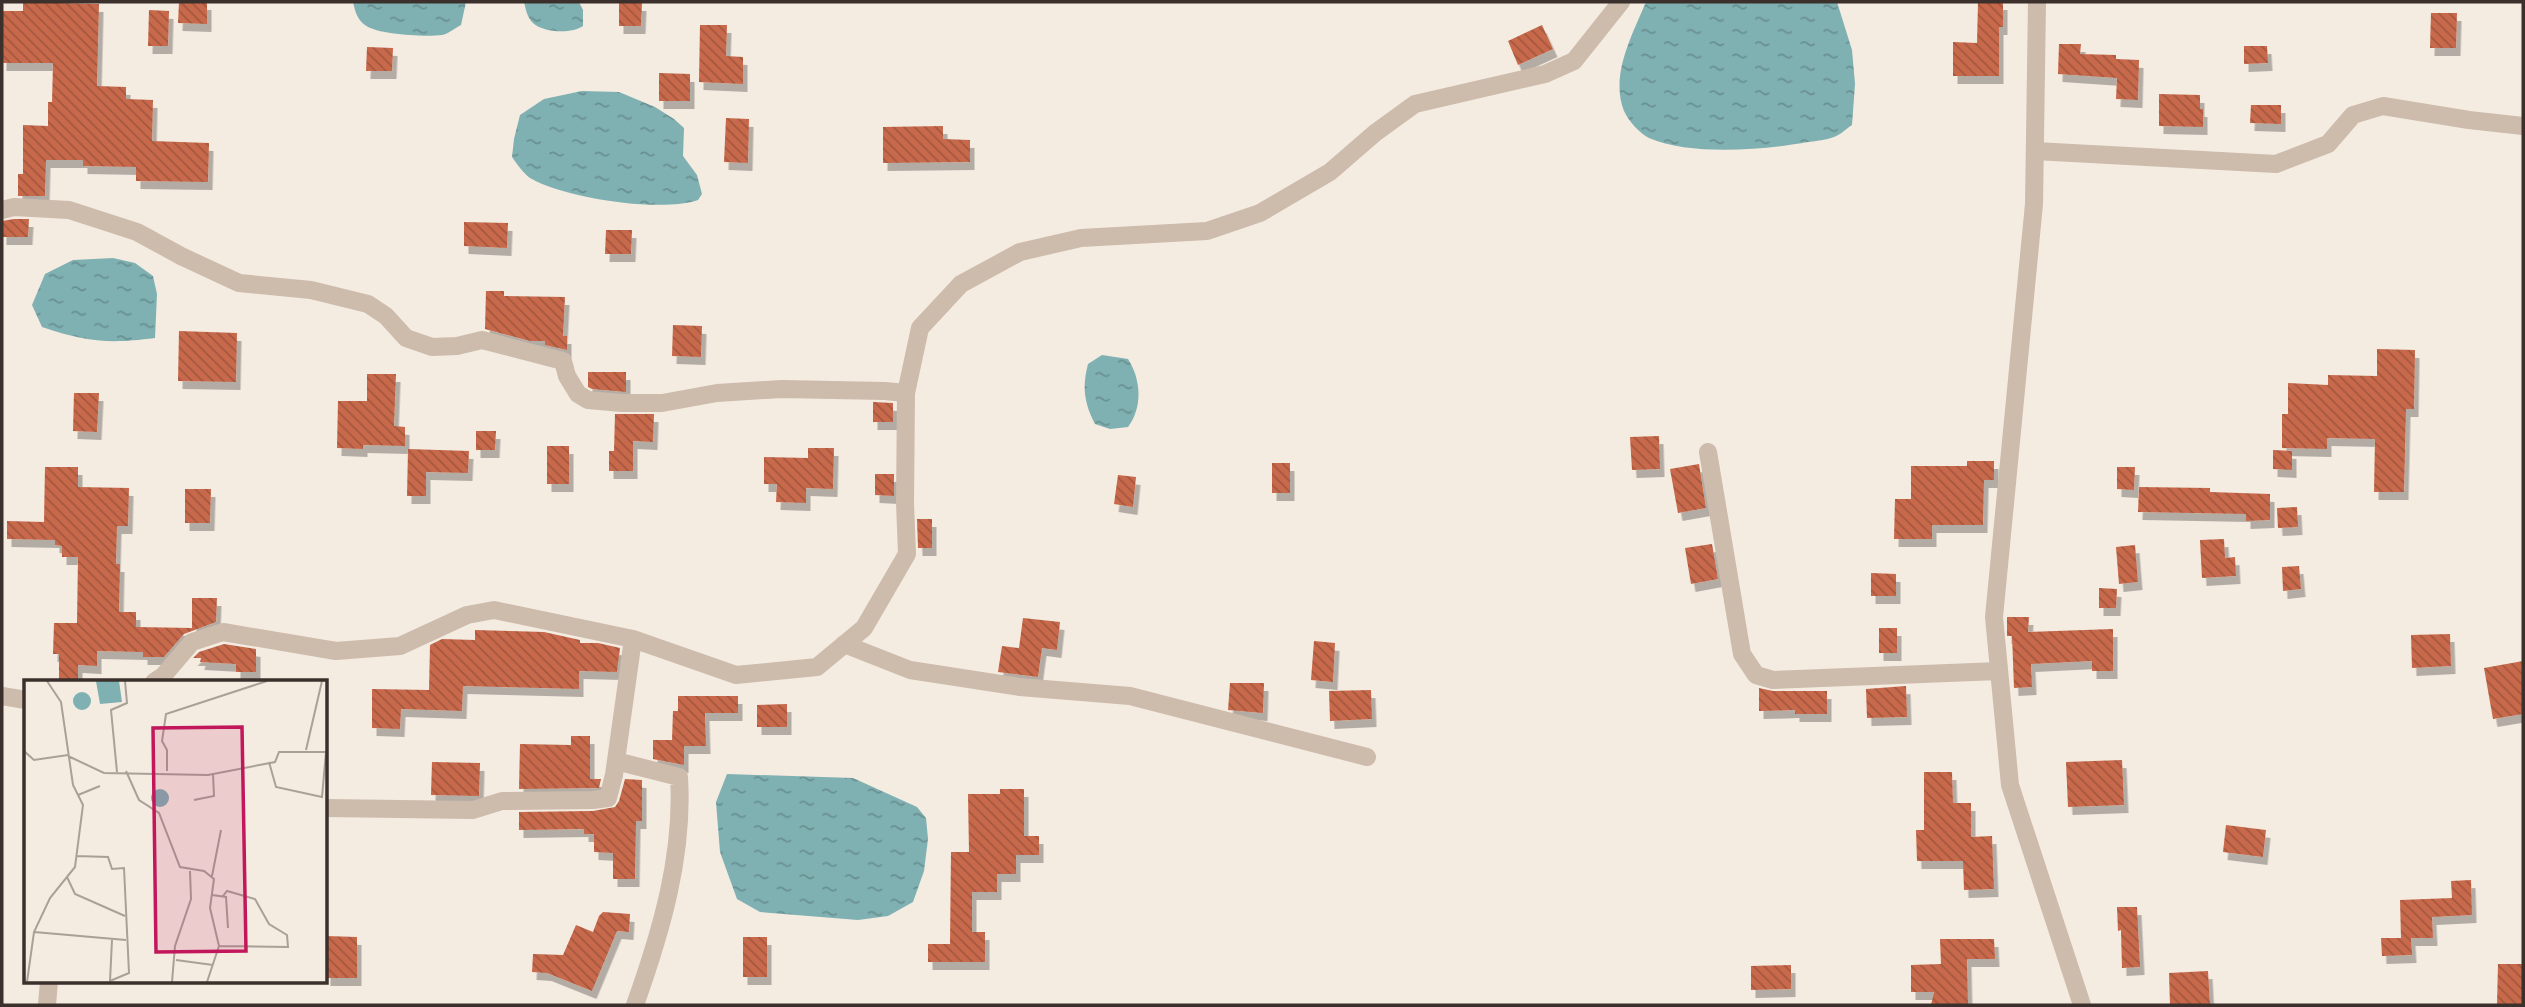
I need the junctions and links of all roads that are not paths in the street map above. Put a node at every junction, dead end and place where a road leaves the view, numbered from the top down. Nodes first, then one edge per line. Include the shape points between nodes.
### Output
1 (1621, 2) edge
2 (2037, 2) edge
3 (2523, 126) edge
4 (2035, 151) junction
5 (2, 210) edge
6 (906, 393) junction
7 (1708, 452) dead end
8 (633, 639) junction
9 (844, 645) junction
10 (1999, 671) junction
11 (155, 680) edge
12 (2, 696) edge
13 (24, 700) edge
14 (1367, 757) dead end
15 (616, 761) junction
16 (327, 808) edge
17 (49, 982) edge
18 (47, 1005) edge
19 (635, 1005) edge
20 (2082, 1005) edge

1 - 6 street via 1574,61 1545,74 1415,104 1330,172 1260,213 1207,230 1081,238 1020,252 984,271 961,284 920,328
2 - 4 street
3 - 4 street via 2383,106 2353,115 2328,144 2276,164
4 - 10 street via 2034,204 1994,617
5 - 6 street via 69,210 137,232 239,283 311,290 369,304 406,338 432,347 482,340 563,361 578,394 588,400 662,403 717,393 782,389
6 - 9 street via 907,554 864,628
7 - 10 street via 1742,654 1756,675 1773,680
8 - 9 street via 736,675 817,667
8 - 11 street via 494,610 467,615 400,646 336,651 223,632 192,642
8 - 15 street
9 - 14 street via 910,670 1020,687 1130,696
10 - 20 street via 2010,785
12 - 13 street
15 - 16 street via 608,798 502,801 474,810
15 - 19 street via 679,777 681,811 674,873
17 - 18 street

